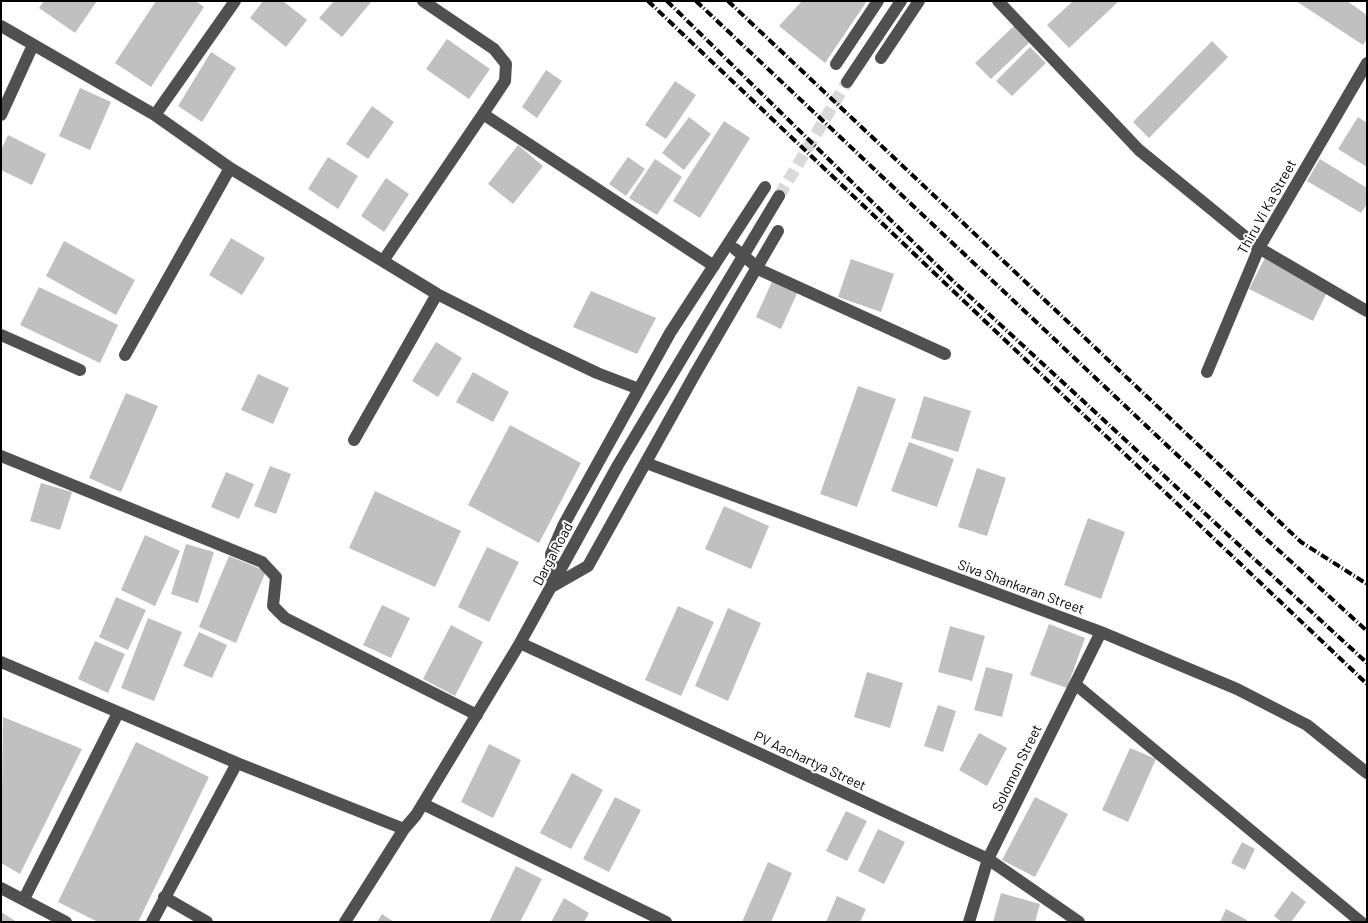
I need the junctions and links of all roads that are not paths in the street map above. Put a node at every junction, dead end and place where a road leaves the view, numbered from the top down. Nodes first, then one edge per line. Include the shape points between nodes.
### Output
1 (235, 1) edge
2 (423, 1) edge
3 (878, 1) edge
4 (901, 1) edge
5 (919, 1) edge
6 (998, 1) edge
7 (1, 26) edge
8 (33, 45) junction
9 (881, 58) dead end
10 (836, 64) dead end
11 (1367, 64) edge
12 (847, 82) tunnel mouth
13 (484, 114) junction
14 (1, 115) edge
15 (155, 115) junction
16 (230, 168) junction
17 (765, 187) dead end
18 (779, 196) tunnel mouth
19 (778, 232) dead end
20 (732, 246) junction
21 (1259, 248) junction
22 (383, 261) junction
23 (755, 265) junction
24 (714, 266) junction
25 (436, 294) junction
26 (1367, 311) edge
27 (1, 335) edge
28 (945, 354) dead end
29 (125, 355) dead end
30 (80, 370) dead end
31 (1207, 372) dead end
32 (639, 389) junction
33 (354, 440) dead end
34 (1, 456) edge
35 (646, 463) junction
36 (553, 586) junction
37 (1101, 632) junction
38 (520, 643) junction
39 (1, 662) edge
40 (1075, 684) junction
41 (118, 713) junction
42 (477, 715) junction
43 (237, 763) junction
44 (1367, 773) edge
45 (423, 804) junction
46 (404, 830) junction
47 (988, 859) junction
48 (1, 888) edge
49 (164, 897) junction
50 (24, 899) junction
51 (66, 922) edge
52 (152, 922) edge
53 (207, 922) edge
54 (345, 922) edge
55 (666, 922) edge
56 (970, 922) edge
57 (1079, 922) edge
58 (1361, 922) edge

1 - 15 street
2 - 13 street via 494,48 506,64 506,81
3 - 10 street
4 - 12 street
5 - 9 street
6 - 21 street via 1139,150
7 - 8 street
8 - 14 street
8 - 15 street
11 - 21 street, Thiru Vi Ka Street
13 - 22 street
13 - 24 street
15 - 16 street
16 - 22 street
16 - 29 street
17 - 20 street
18 - 36 street, Darga Road via 618,465
19 - 23 street
20 - 23 street, bridge
20 - 24 street
21 - 26 street
21 - 31 street, Thiru Vi Ka Street
22 - 25 street
23 - 28 street
23 - 35 street
24 - 32 street via 670,333
25 - 32 street via 597,373
25 - 33 street
27 - 30 street
32 - 36 street via 563,526 551,554
34 - 42 street via 262,562 276,577 272,606 284,618
35 - 36 street via 588,566
35 - 37 street, Siva Shankaran Street
36 - 38 street, Darga Road
37 - 40 street, Solomon Street
37 - 44 street, Siva Shankaran Street via 1237,689 1307,725
38 - 42 street, Darga Road
38 - 47 street, PV Aachartya Street
39 - 41 street
40 - 47 street, Solomon Street
40 - 58 street
41 - 43 street
41 - 50 street
42 - 45 street, Darga Road
43 - 46 street
43 - 49 street
45 - 46 street, Darga Road
45 - 55 street
46 - 54 street, Darga Road
47 - 56 street, Solomon Street
47 - 57 street, PV Aachartya Street
48 - 50 street
49 - 52 street
49 - 53 street
50 - 51 street

